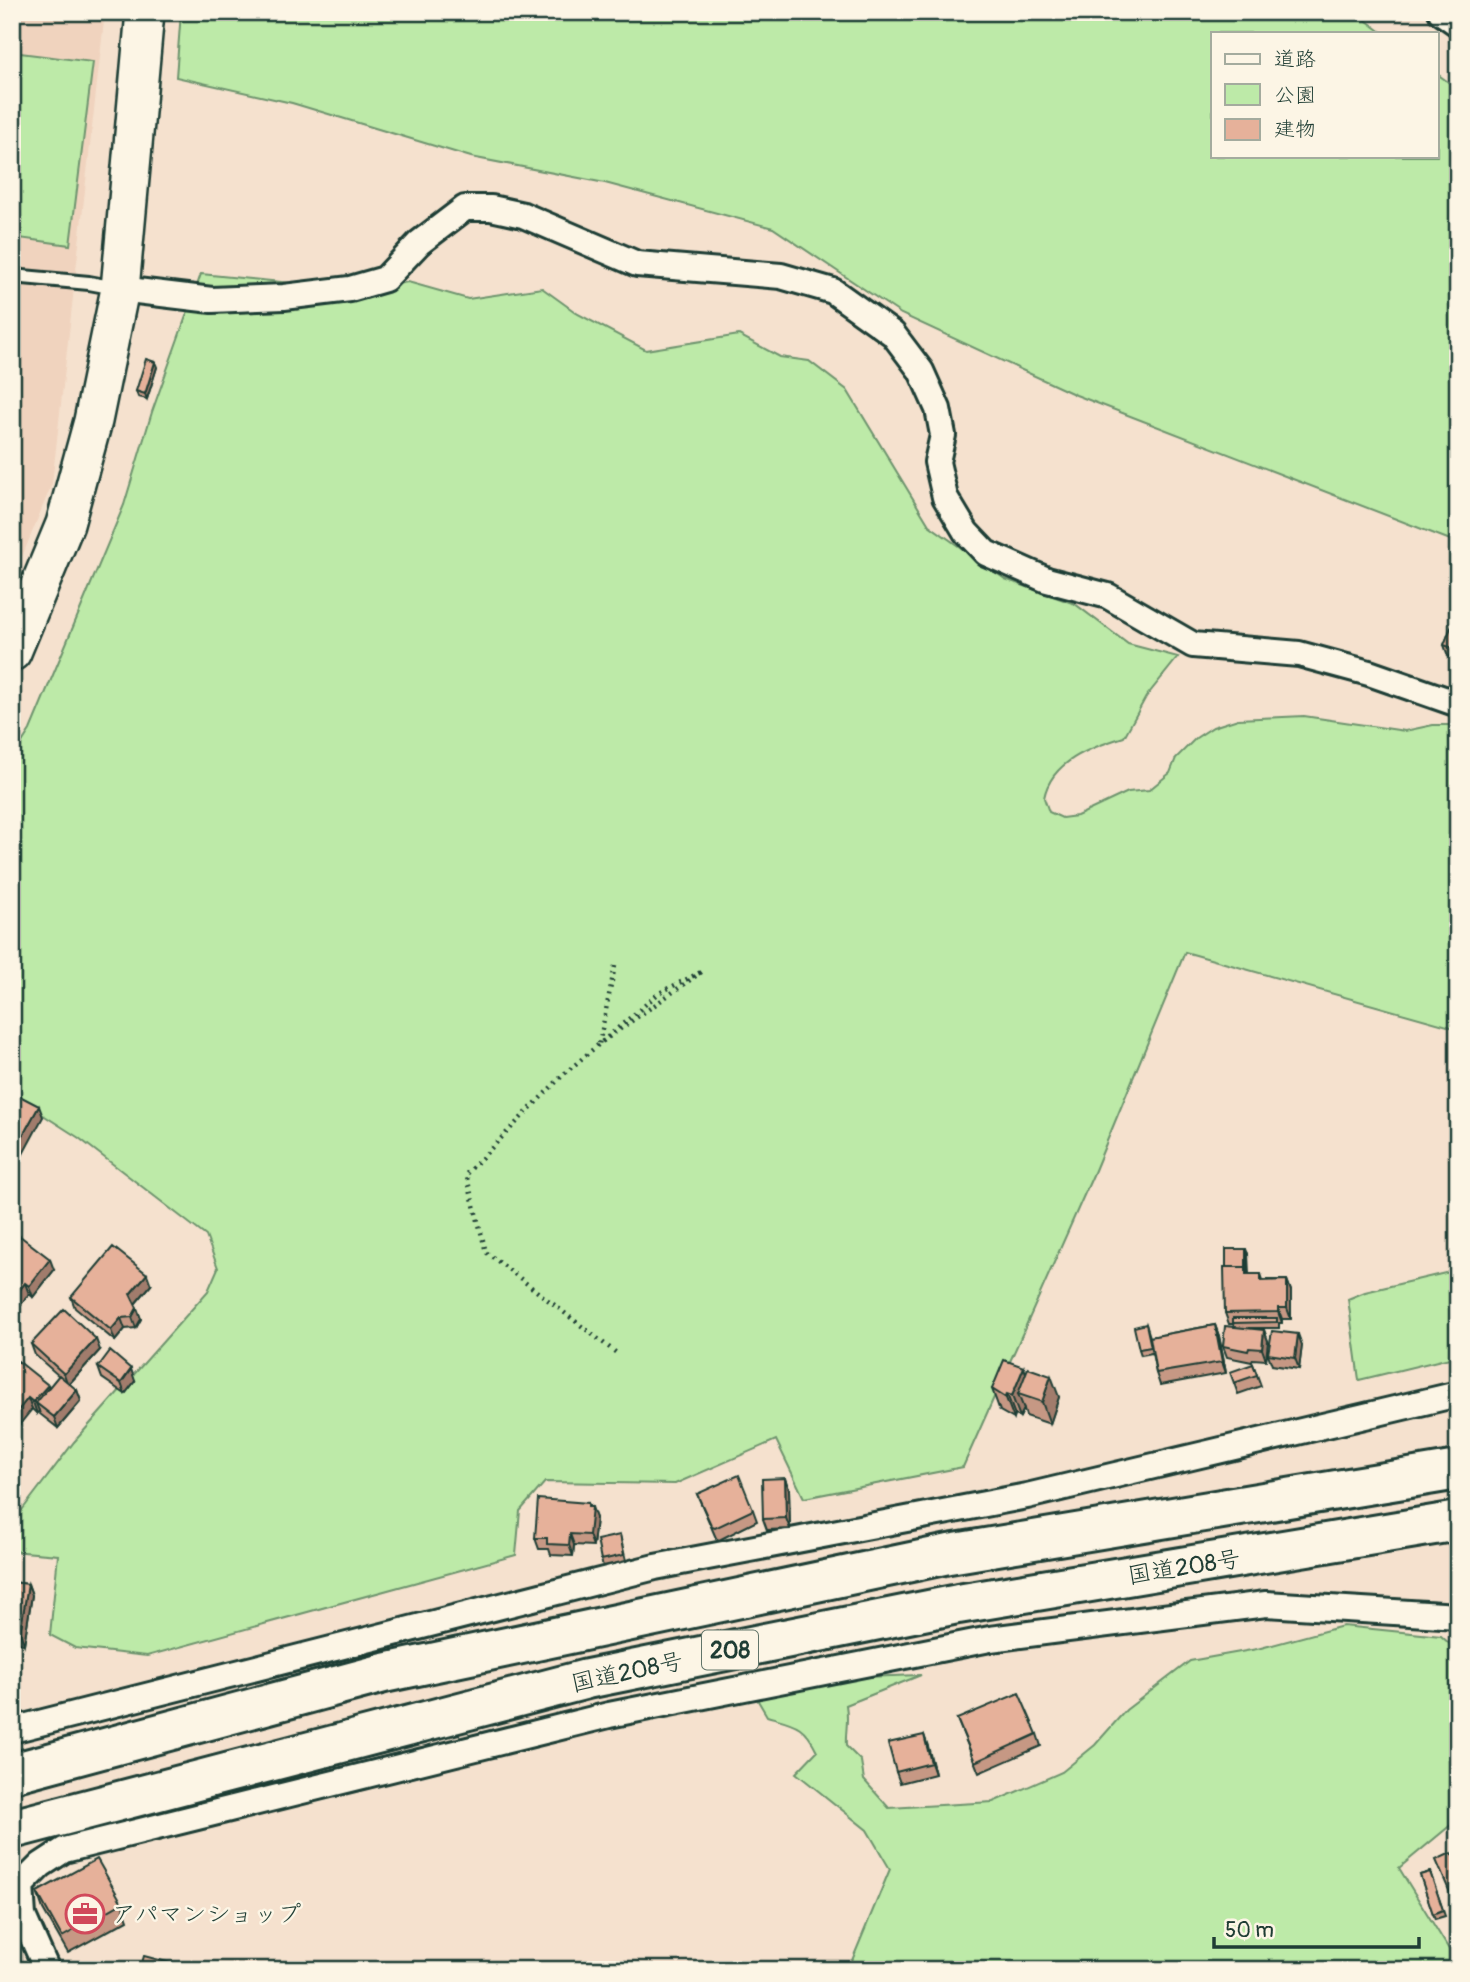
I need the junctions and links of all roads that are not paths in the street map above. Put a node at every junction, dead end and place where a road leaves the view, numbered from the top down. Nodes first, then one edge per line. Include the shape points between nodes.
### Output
1 (145, 12) edge
2 (1441, 12) edge
3 (1458, 24) edge
4 (12, 276) edge
5 (120, 289) junction
6 (12, 652) edge
7 (1458, 704) edge
8 (1458, 1394) edge
9 (1458, 1470) edge
10 (1458, 1521) edge
11 (1458, 1616) edge
12 (12, 1730) edge
13 (12, 1773) edge
14 (12, 1829) edge
15 (47, 1970) edge

1 - 5 street
2 - 3 street
4 - 5 lane
5 - 6 street via 93,421 65,524
5 - 7 street via 212,300 350,289 385,279 419,243 465,208 491,208 523,215 637,264 781,276 833,291 893,334 921,370 943,435 937,462 946,498 966,532 986,552 1047,580 1108,596 1194,645 1298,654
8 - 12 street via 1027,1496 655,1567
9 - 13 highway, 国道208号 / 208 via 922,1560 384,1673
10 - 14 highway, 国道208号 / 208 via 958,1604 587,1679
11 - 15 street via 1266,1604 990,1639 609,1715 91,1843 64,1850 20,1885 23,1916

